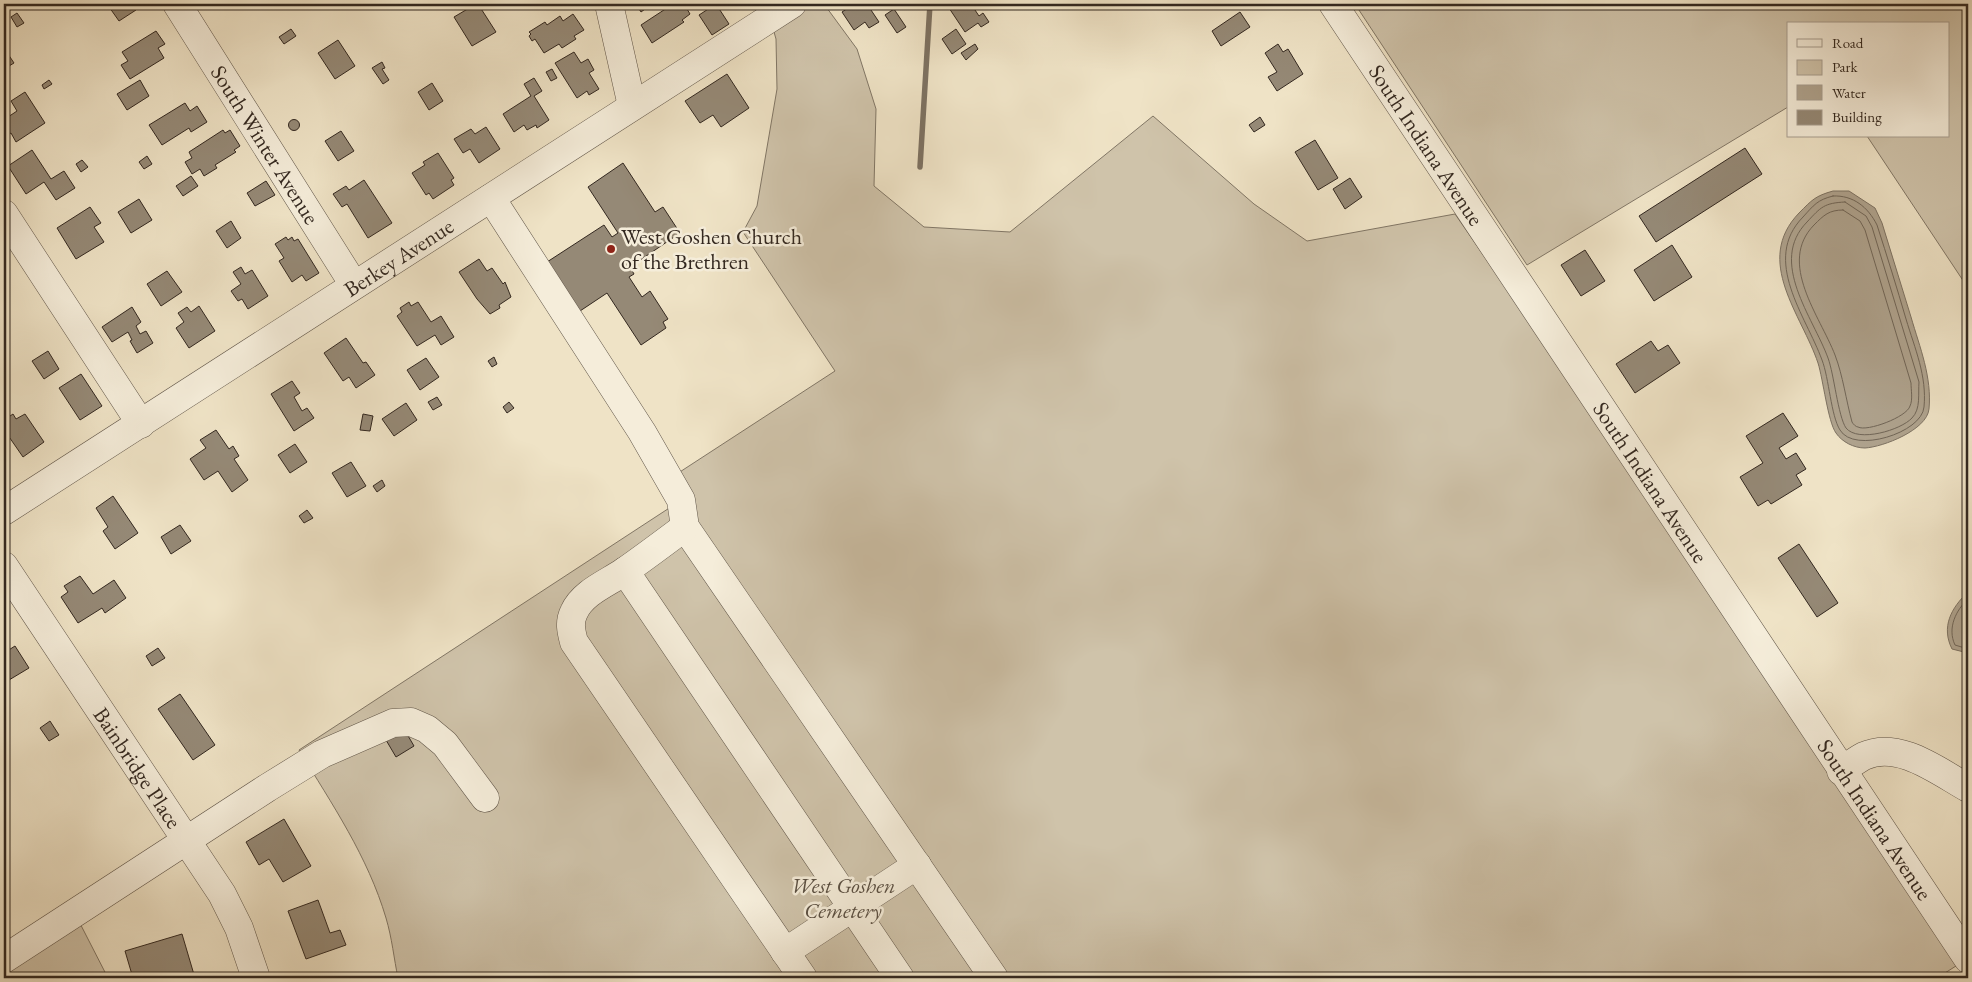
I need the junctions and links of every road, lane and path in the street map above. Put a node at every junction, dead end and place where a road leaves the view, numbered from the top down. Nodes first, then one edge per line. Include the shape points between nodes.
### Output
1 (177, 4) edge
2 (609, 4) edge
3 (792, 4) edge
4 (1333, 4) edge
5 (632, 106) junction
6 (491, 198) junction
7 (4, 214) edge
8 (354, 286) junction
9 (141, 424) junction
10 (4, 511) edge
11 (685, 527) junction
12 (4, 566) edge
13 (625, 571) junction
14 (1841, 771) junction
15 (1968, 788) edge
16 (485, 798) dead end
17 (188, 840) junction
18 (917, 865) junction
19 (853, 908) junction
20 (785, 952) junction
21 (4, 959) edge
22 (1968, 959) edge
23 (256, 978) edge
24 (803, 978) edge
25 (900, 978) edge
26 (994, 978) edge

1 - 8 street, South Winter Avenue
2 - 5 street
3 - 5 street, Berkey Avenue
4 - 14 street, South Indiana Avenue
5 - 6 street, Berkey Avenue
6 - 8 street, Berkey Avenue
6 - 11 street via 642,432 680,500
7 - 9 street
8 - 9 street, Berkey Avenue
9 - 10 street, Berkey Avenue
11 - 13 street
11 - 18 street
12 - 17 street, Bainbridge Place
13 - 19 street
13 - 20 street via 579,603 570,626 574,642
14 - 15 street via 1865,756 1886,752 1910,756
14 - 22 street, South Indiana Avenue
16 - 17 street via 445,744 427,729 411,722 393,723 322,754
17 - 21 street
17 - 23 street, Bainbridge Place via 239,928
18 - 19 street
18 - 26 street
19 - 20 street
19 - 25 street
20 - 24 street

